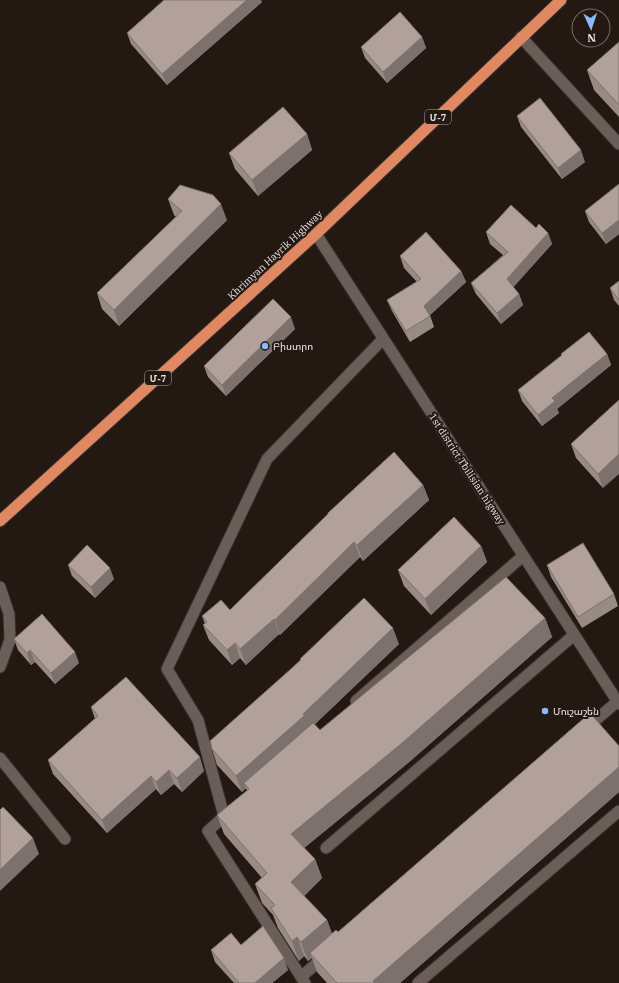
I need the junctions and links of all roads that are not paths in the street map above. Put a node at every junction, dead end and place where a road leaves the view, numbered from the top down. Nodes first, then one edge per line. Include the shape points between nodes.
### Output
1 (561, 0) edge
2 (521, 37) junction
3 (619, 144) edge
4 (316, 234) junction
5 (383, 339) junction
6 (0, 521) edge
7 (523, 556) junction
8 (0, 587) edge
9 (574, 635) junction
10 (0, 667) edge
11 (618, 703) edge
12 (350, 707) edge
13 (576, 738) edge
14 (0, 758) edge
15 (236, 806) edge
16 (619, 811) edge
17 (224, 816) junction
18 (65, 839) dead end
19 (326, 848) dead end
20 (331, 951) edge
21 (303, 980) edge
22 (418, 983) edge

1 - 2 highway, Khrimyan Hayrik Highway / Մ-7
2 - 3 street
2 - 4 highway, Khrimyan Hayrik Highway / Մ-7
4 - 5 street, 1st district Tbilisian higway
4 - 6 highway, Khrimyan Hayrik Highway / Մ-7
5 - 7 street, 1st district Tbilisian higway
5 - 17 street via 267,459 167,669 198,720
7 - 9 street, 1st district Tbilisian higway
7 - 12 street
8 - 10 street via 9,614 10,640
9 - 11 street, 1st district Tbilisian higway
9 - 19 street
11 - 13 street
14 - 18 street
15 - 17 street
16 - 22 street
17 - 21 street via 208,831
20 - 21 street

